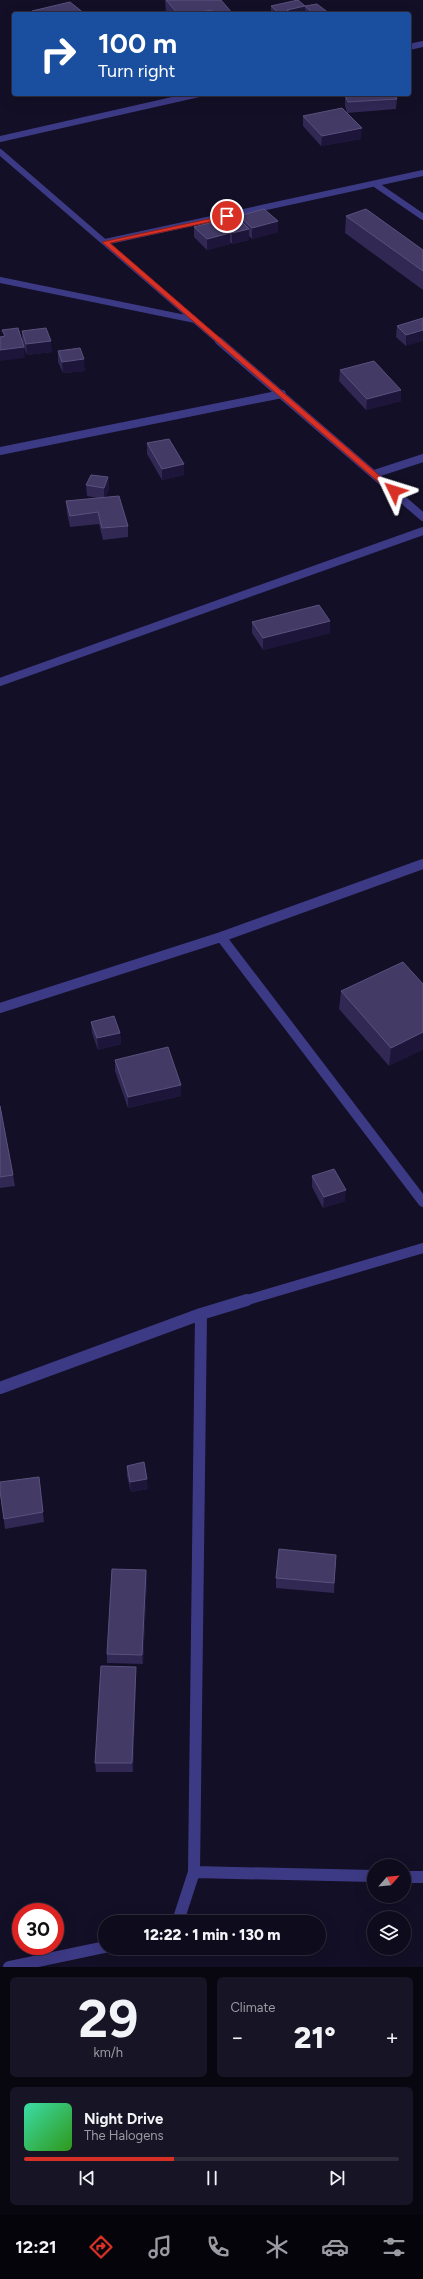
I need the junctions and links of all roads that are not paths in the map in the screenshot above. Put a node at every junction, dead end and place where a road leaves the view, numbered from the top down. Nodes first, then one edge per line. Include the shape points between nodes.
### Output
1 (423, 44) edge
2 (411, 47) edge
3 (190, 96) edge
4 (0, 139) edge
5 (0, 152) edge
6 (423, 173) edge
7 (375, 184) junction
8 (423, 216) edge
9 (105, 242) junction
10 (0, 280) edge
11 (197, 320) junction
12 (282, 394) junction
13 (0, 450) edge
14 (423, 458) edge
15 (374, 474) junction
16 (423, 517) edge
17 (423, 531) edge
18 (0, 682) edge
19 (423, 864) edge
20 (221, 937) junction
21 (0, 1008) edge
22 (423, 1202) edge
23 (423, 1248) edge
24 (201, 1314) junction
25 (0, 1388) edge
26 (194, 1872) junction
27 (367, 1876) edge
28 (411, 1877) edge
29 (423, 1877) edge
30 (180, 1915) edge
31 (98, 1948) edge
32 (9, 1967) edge

1 - 2 street
3 - 4 street
5 - 9 street
6 - 7 street
7 - 8 street
7 - 9 street
9 - 11 street
10 - 11 street
11 - 12 street
12 - 13 street
12 - 15 street
14 - 15 street
15 - 16 street
17 - 18 street
19 - 20 street
20 - 21 street
20 - 22 street
23 - 24 street
24 - 25 street
24 - 26 street
26 - 27 street
26 - 30 street
28 - 29 street
31 - 32 street

